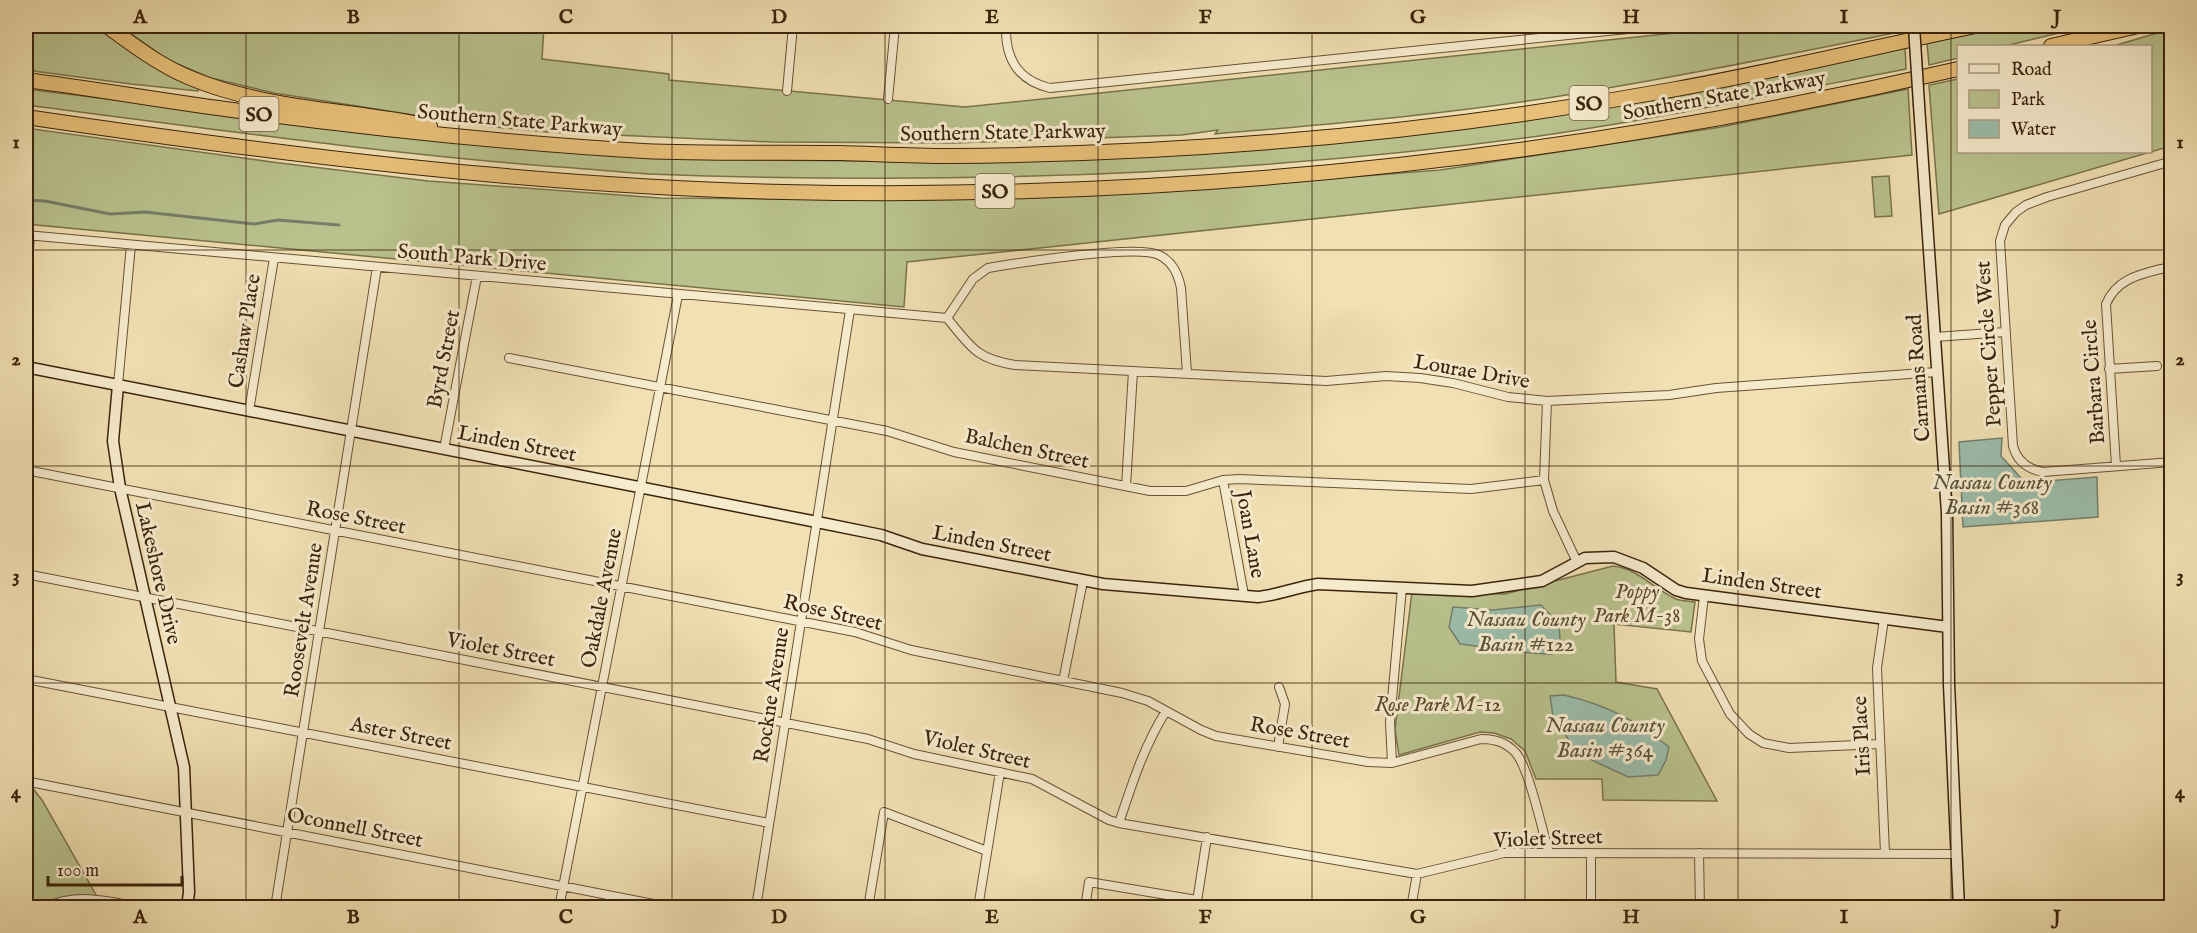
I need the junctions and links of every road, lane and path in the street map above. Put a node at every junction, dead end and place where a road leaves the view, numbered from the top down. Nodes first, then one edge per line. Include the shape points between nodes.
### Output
1 (107, 26) edge
2 (794, 26) edge
3 (895, 26) edge
4 (1006, 26) edge
5 (1657, 26) edge
6 (1914, 26) edge
7 (1975, 26) edge
8 (2138, 26) edge
9 (2055, 45) edge
10 (1957, 69) edge
11 (26, 80) edge
12 (787, 91) dead end
13 (888, 99) dead end
14 (26, 117) edge
15 (494, 140) junction
16 (2172, 161) edge
17 (28, 236) edge
18 (130, 245) junction
19 (274, 258) junction
20 (2172, 266) edge
21 (377, 267) junction
22 (477, 276) junction
23 (26, 282) edge
24 (678, 295) junction
25 (850, 310) junction
26 (947, 318) junction
27 (2005, 332) junction
28 (1935, 337) junction
29 (509, 358) dead end
30 (2157, 366) dead end
31 (26, 367) edge
32 (2109, 369) junction
33 (1133, 371) junction
34 (1937, 372) junction
35 (1187, 373) junction
36 (118, 385) junction
37 (661, 388) junction
38 (1547, 401) junction
39 (249, 411) junction
40 (833, 421) junction
41 (351, 431) junction
42 (444, 449) junction
43 (2172, 462) edge
44 (2116, 466) junction
45 (26, 470) edge
46 (1223, 480) junction
47 (1544, 480) junction
48 (1126, 486) junction
49 (641, 487) junction
50 (120, 488) junction
51 (817, 522) junction
52 (335, 531) junction
53 (1577, 562) junction
54 (26, 574) edge
55 (1083, 581) junction
56 (622, 587) junction
57 (1402, 588) junction
58 (1244, 595) junction
59 (1704, 596) junction
60 (145, 598) junction
61 (1884, 619) junction
62 (801, 622) junction
63 (1948, 627) junction
64 (319, 632) junction
65 (26, 679) edge
66 (1063, 681) junction
67 (603, 687) junction
68 (1279, 687) dead end
69 (170, 706) junction
70 (1166, 711) junction
71 (785, 722) junction
72 (303, 732) junction
73 (1880, 744) junction
74 (1278, 747) junction
75 (1392, 763) junction
76 (1000, 772) junction
77 (30, 782) dead end
78 (583, 787) junction
79 (186, 812) junction
80 (769, 823) junction
81 (1119, 823) junction
82 (287, 832) junction
83 (1207, 837) junction
84 (987, 851) junction
85 (1549, 853) junction
86 (1591, 853) junction
87 (1699, 853) junction
88 (1885, 853) junction
89 (1958, 854) junction
90 (1417, 874) junction
91 (563, 886) junction
92 (1196, 904) edge
93 (44, 908) edge
94 (143, 908) edge
95 (187, 908) edge
96 (275, 908) edge
97 (559, 908) edge
98 (674, 908) edge
99 (756, 908) edge
100 (868, 908) edge
101 (978, 908) edge
102 (1085, 908) edge
103 (1411, 908) edge
104 (1591, 908) edge
105 (1700, 908) edge
106 (1959, 908) edge

1 - 15 highway via 153,59 228,91
2 - 12 street
3 - 13 street
4 - 5 street via 1005,42 1020,73 1050,88
6 - 28 street, Carmans Road, bridge
7 - 15 highway, Southern State Parkway / SO via 1641,95 1436,124 1233,144 946,156 729,154
8 - 9 highway
10 - 14 highway, Southern State Parkway / SO via 1696,123 1450,159 1210,182 1033,190 787,192 544,180 230,147
11 - 15 highway, Southern State Parkway / SO via 239,111
16 - 27 street, Pepper Circle West via 2048,197 2016,212 2000,242
17 - 18 street, South Park Drive
17 - 23 street
18 - 19 street, South Park Drive
18 - 36 street, Lakeshore Drive
19 - 21 street, South Park Drive
19 - 39 street, Cashaw Place
20 - 32 street, Barbara Circle via 2121,282 2110,293 2106,304
21 - 22 street, South Park Drive
21 - 41 street, Roosevelt Avenue
22 - 24 street, South Park Drive
22 - 42 street, Byrd Street
24 - 25 street, South Park Drive
24 - 37 street, Oakdale Avenue
25 - 26 street, South Park Drive
25 - 40 street, Rockne Avenue
26 - 33 street, Lourae Drive via 973,350 995,362
26 - 35 street via 972,279 988,268 1149,252 1167,260 1179,276
27 - 28 street
27 - 44 street, Pepper Circle West via 2013,446 2019,460 2033,471 2043,472
28 - 34 street, Carmans Road
29 - 37 street, Balchen Street
30 - 32 street
31 - 36 street, Linden Street
32 - 44 street, Barbara Circle
33 - 35 street, Lourae Drive
33 - 48 street
34 - 38 street, Lourae Drive via 1669,395
34 - 63 street, Carmans Road via 1947,513
35 - 38 street, Lourae Drive via 1326,381 1386,376 1420,378 1508,397
36 - 39 street, Linden Street
36 - 50 street, Lakeshore Drive via 113,441
37 - 40 street, Balchen Street
37 - 49 street, Oakdale Avenue
38 - 47 street
39 - 41 street, Linden Street
40 - 48 street, Balchen Street via 887,431 954,452
40 - 51 street, Rockne Avenue
41 - 42 street, Linden Street
41 - 52 street, Roosevelt Avenue
42 - 49 street, Linden Street
43 - 44 street
45 - 50 street, Rose Street
46 - 47 street, Balchen Street via 1471,489
46 - 48 street, Balchen Street via 1173,492
46 - 58 street, Joan Lane
47 - 53 street via 1553,511
49 - 51 street, Linden Street
49 - 56 street, Oakdale Avenue
50 - 52 street, Rose Street
50 - 60 street, Lakeshore Drive
51 - 55 street, Linden Street via 881,535 922,549
51 - 62 street, Rockne Avenue
52 - 56 street, Rose Street
52 - 64 street, Roosevelt Avenue
53 - 57 street, Linden Street via 1526,585 1472,591
53 - 59 street, Linden Street via 1614,557 1643,568 1676,590
54 - 60 street, Violet Street
55 - 58 street, Linden Street
55 - 66 street
56 - 62 street, Rose Street
56 - 67 street, Oakdale Avenue
57 - 58 street, Linden Street via 1318,584 1274,595
57 - 75 street via 1389,722
59 - 61 street, Linden Street
59 - 73 street via 1699,639 1702,661 1730,714 1749,734 1763,743 1789,748
60 - 64 street, Violet Street
60 - 69 street, Lakeshore Drive
61 - 63 street, Linden Street
61 - 73 street, Iris Place via 1877,668
62 - 66 street, Rose Street via 855,632 911,650
62 - 71 street, Rockne Avenue
63 - 89 street, Carmans Road
64 - 67 street, Violet Street
64 - 72 street, Roosevelt Avenue
65 - 69 street, Aster Street
66 - 70 street, Rose Street via 1148,700
67 - 71 street, Violet Street
67 - 78 street, Oakdale Avenue
68 - 74 street via 1285,704
69 - 72 street, Aster Street
69 - 79 street, Lakeshore Drive via 184,767
70 - 74 street, Rose Street via 1216,736
70 - 81 street via 1141,758
71 - 76 street, Violet Street
71 - 80 street, Rockne Avenue
72 - 78 street, Aster Street
72 - 82 street, Roosevelt Avenue
73 - 88 street, Iris Place
74 - 75 street, Rose Street
75 - 85 street, Rose Street via 1481,739 1506,744 1524,766
76 - 81 street, Violet Street via 1032,778
76 - 84 street
77 - 79 street, Oconnell Street
78 - 80 street, Aster Street
78 - 91 street, Oakdale Avenue
79 - 82 street, Oconnell Street
79 - 95 street, Lakeshore Drive
80 - 99 street, Rockne Avenue
81 - 83 street, Violet Street
82 - 91 street, Oconnell Street
82 - 96 street, Roosevelt Avenue
83 - 90 street, Violet Street
83 - 92 street
84 - 100 street via 884,812
84 - 101 street
85 - 86 street, Violet Street
85 - 90 street, Violet Street via 1504,853
86 - 87 street, Violet Street
86 - 104 street
87 - 88 street, Violet Street
87 - 105 street
88 - 89 street, Violet Street
89 - 106 street, Carmans Road
90 - 103 street
91 - 97 street, Oakdale Avenue
91 - 98 street, Oconnell Street
92 - 102 street via 1089,882
93 - 94 street via 78,898

